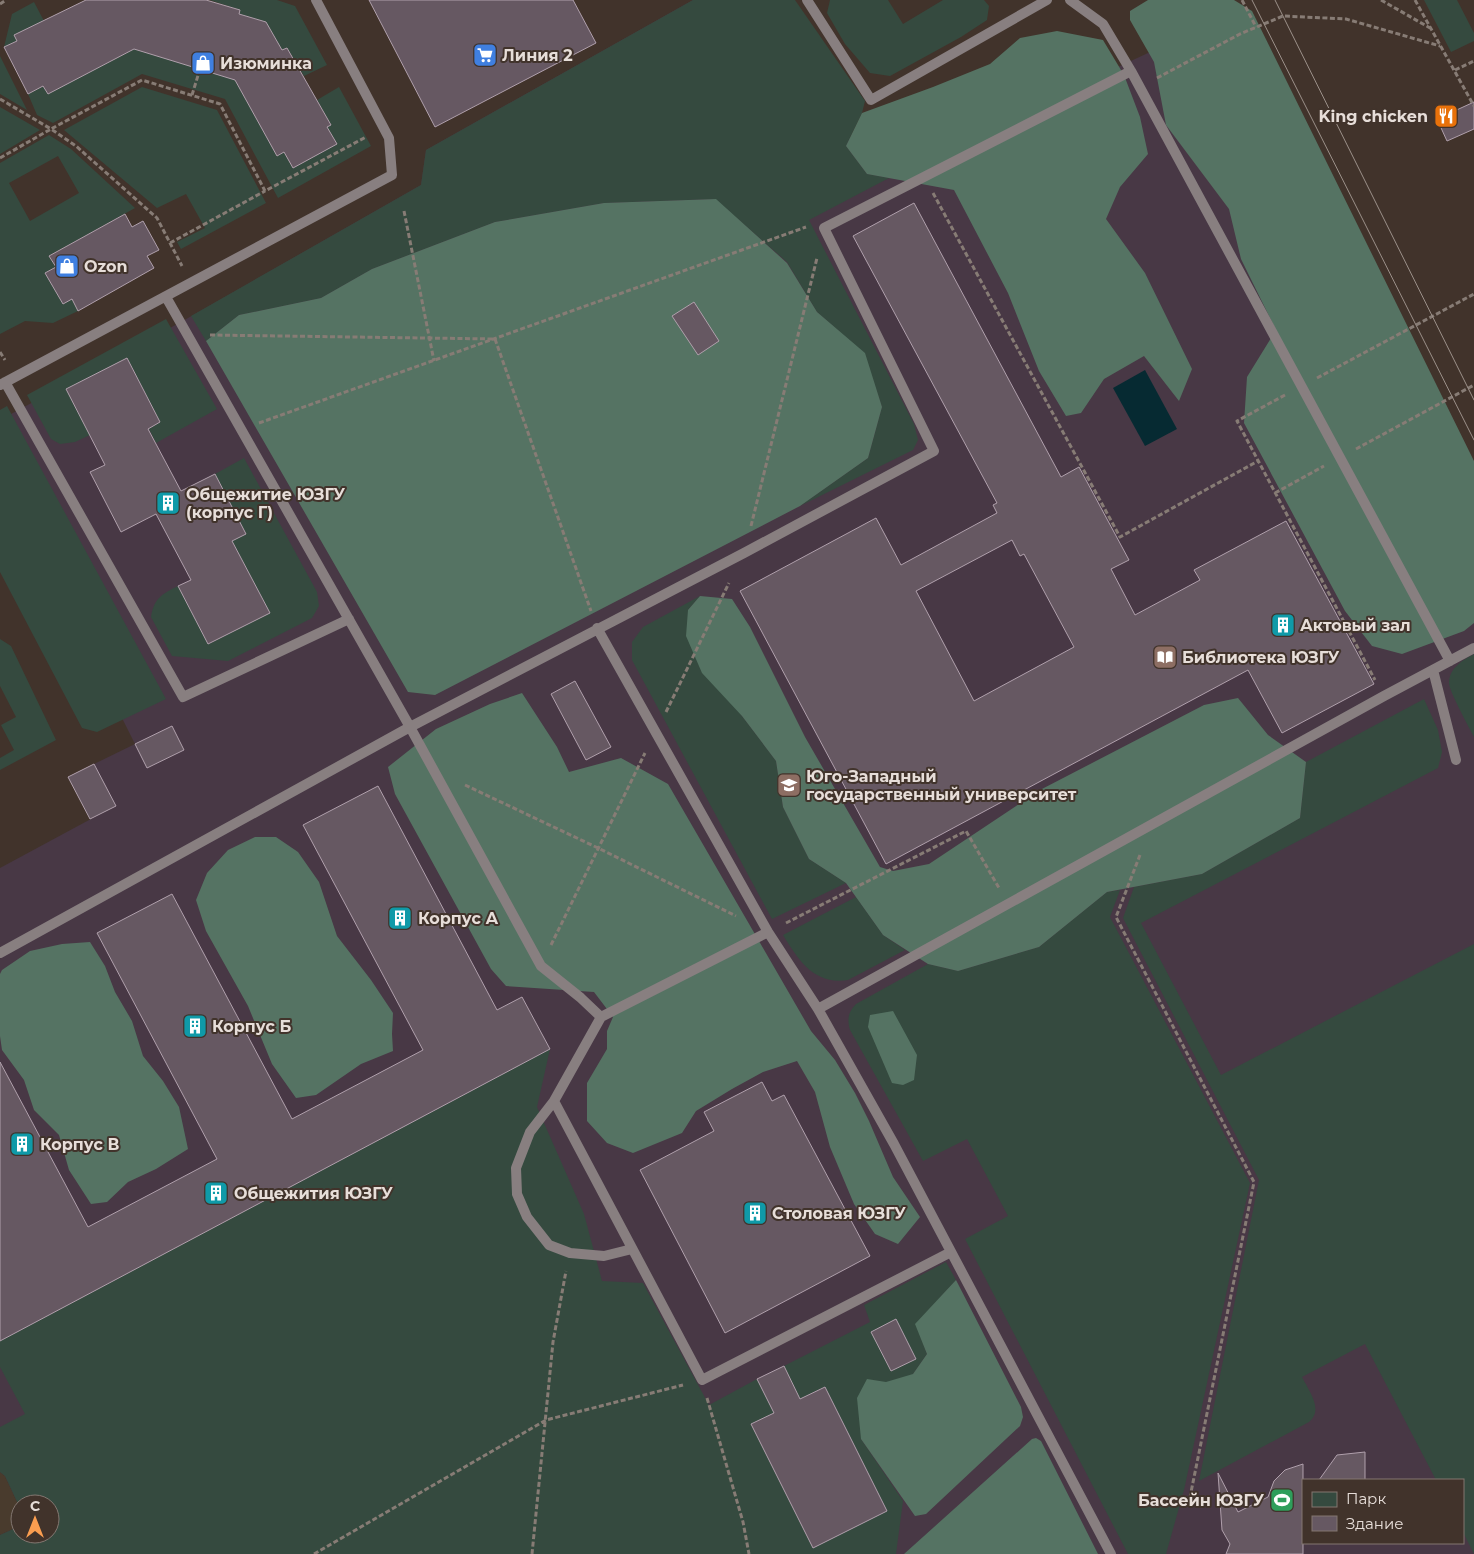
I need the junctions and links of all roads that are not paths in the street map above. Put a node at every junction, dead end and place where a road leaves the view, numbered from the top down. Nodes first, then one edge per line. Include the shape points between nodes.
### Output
1 (316, 0) edge
2 (807, 0) edge
3 (1047, 0) edge
4 (1070, 0) edge
5 (1132, 70) junction
6 (166, 297) junction
7 (2, 384) edge
8 (349, 619) junction
9 (597, 628) junction
10 (1474, 648) edge
11 (1450, 661) junction
12 (1433, 670) junction
13 (410, 726) junction
14 (1456, 760) dead end
15 (768, 932) junction
16 (0, 953) edge
17 (818, 1009) junction
18 (601, 1017) junction
19 (554, 1101) junction
20 (632, 1249) junction
21 (951, 1252) junction
22 (1111, 1554) edge

1 - 6 lane via 389,138 392,175
2 - 3 lane via 871,100
4 - 5 lane via 1103,24
5 - 9 lane via 824,228 934,451
5 - 11 lane
6 - 7 lane
6 - 8 lane
7 - 8 lane via 182,697
8 - 13 lane
9 - 13 lane
9 - 15 lane
10 - 11 lane
11 - 12 lane
12 - 14 lane
12 - 17 lane
13 - 16 lane
13 - 18 lane via 541,966
15 - 17 lane
15 - 18 lane
17 - 21 lane
18 - 19 lane
19 - 20 lane
19 - 20 lane via 530,1132 516,1168 517,1194 527,1217 549,1245 570,1254 604,1256
20 - 21 lane via 702,1380
21 - 22 lane

